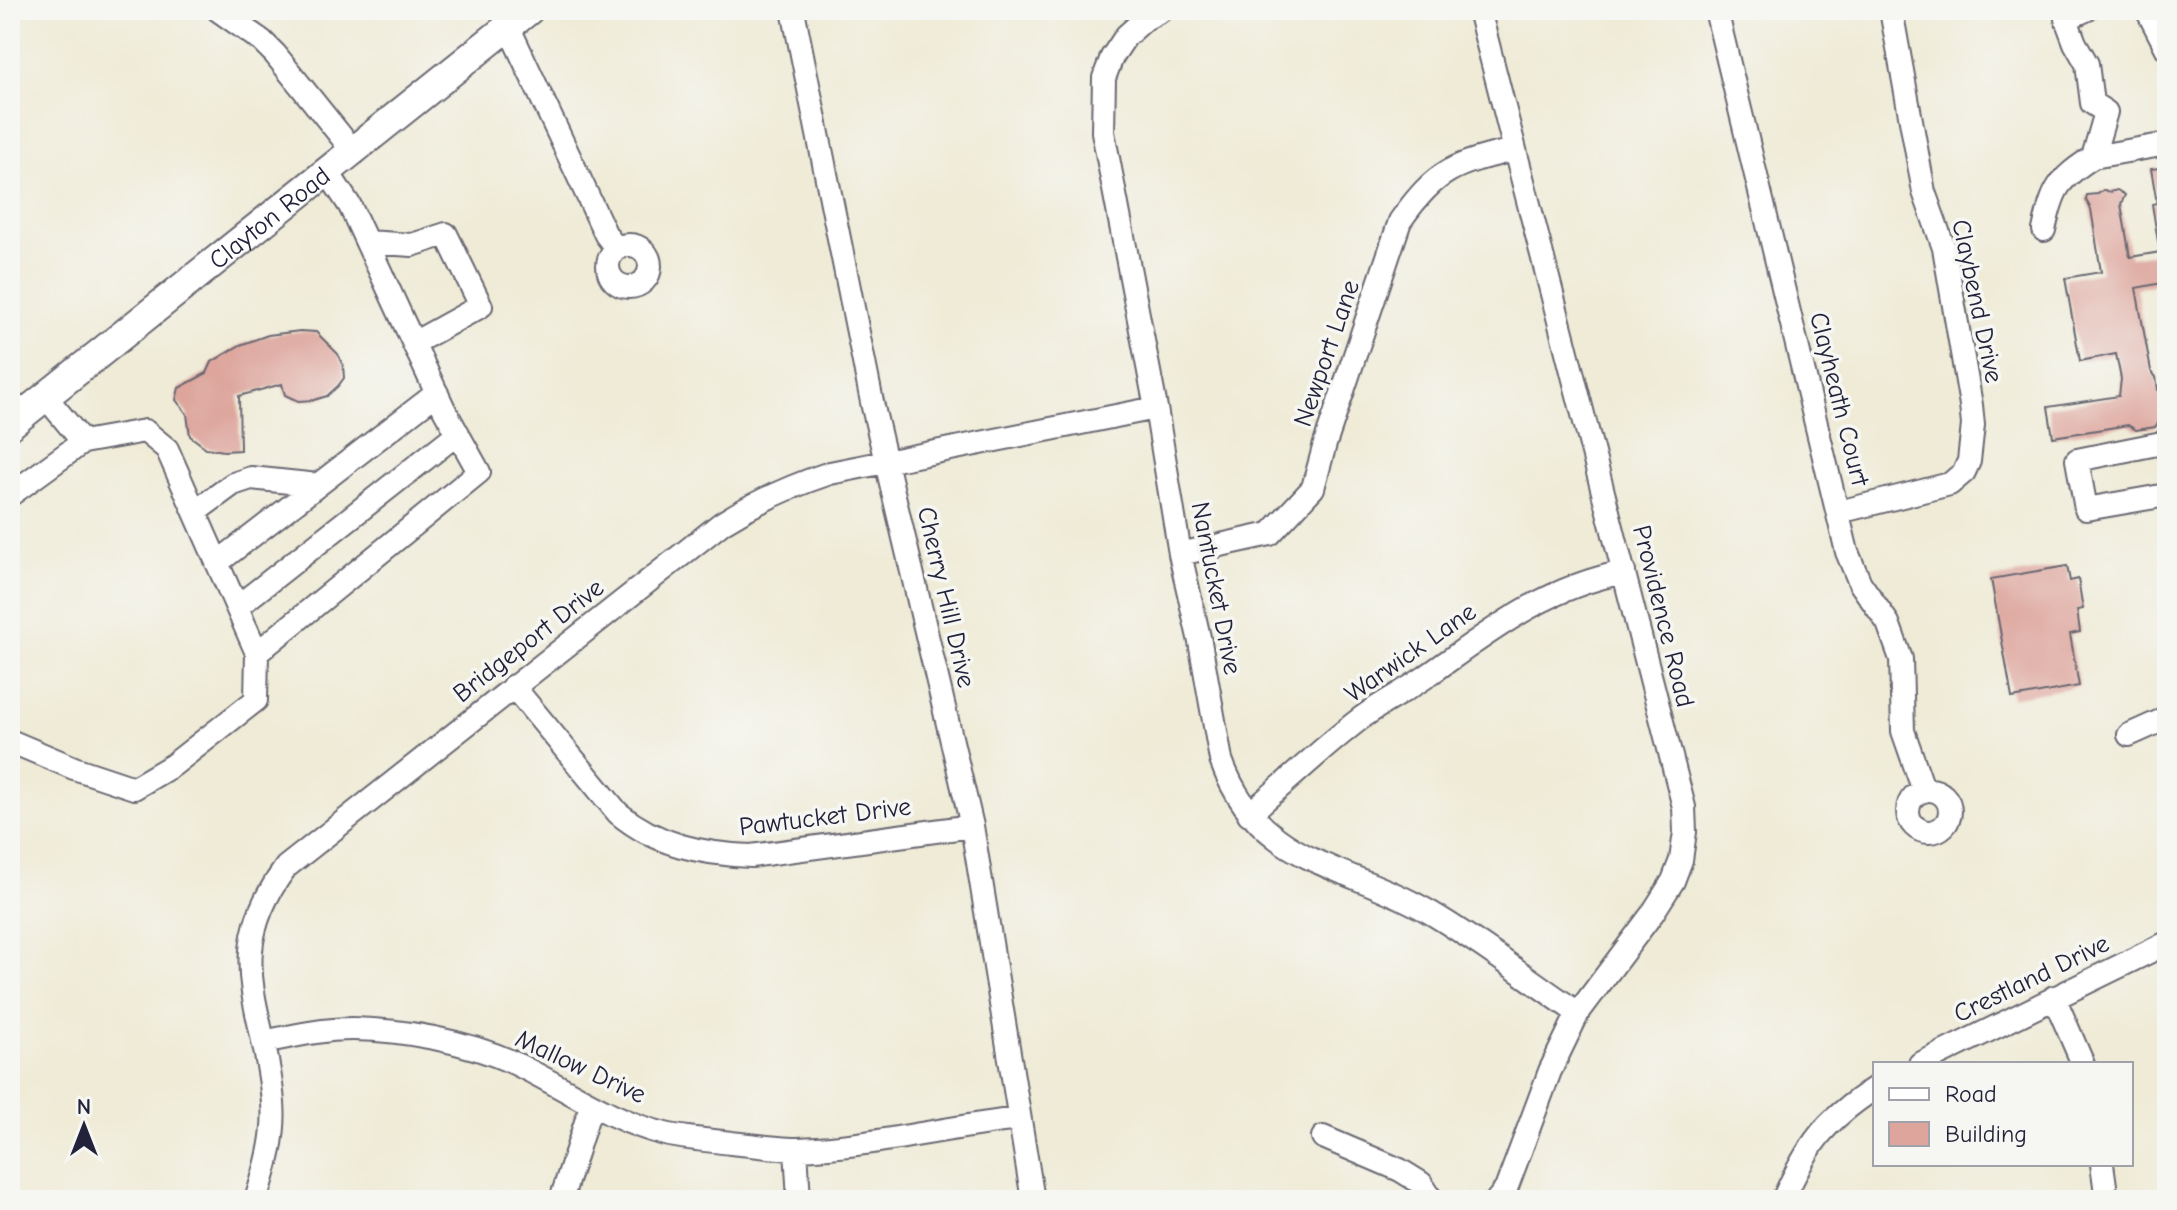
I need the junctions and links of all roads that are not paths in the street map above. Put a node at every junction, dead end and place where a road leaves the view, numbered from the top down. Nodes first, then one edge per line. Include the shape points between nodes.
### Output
1 (218, 10) edge
2 (793, 10) edge
3 (1162, 10) edge
4 (1479, 10) edge
5 (1716, 10) edge
6 (1891, 10) edge
7 (2086, 10) edge
8 (2147, 10) edge
9 (518, 18) edge
10 (2167, 49) edge
11 (2167, 144) edge
12 (1514, 150) junction
13 (353, 151) junction
14 (2093, 157) junction
15 (327, 171) junction
16 (2044, 230) dead end
17 (367, 242) junction
18 (617, 249) dead end
19 (414, 343) junction
20 (45, 396) junction
21 (440, 401) junction
22 (1156, 408) junction
23 (10, 425) edge
24 (458, 433) junction
25 (83, 442) junction
26 (2167, 442) edge
27 (886, 460) junction
28 (318, 485) junction
29 (10, 495) edge
30 (2167, 495) edge
31 (195, 512) junction
32 (1839, 512) junction
33 (1180, 554) junction
34 (217, 563) junction
35 (1624, 572) junction
36 (237, 607) junction
37 (257, 653) junction
38 (513, 686) junction
39 (2167, 718) edge
40 (2129, 735) dead end
41 (10, 741) edge
42 (1924, 791) dead end
43 (1249, 814) junction
44 (972, 826) junction
45 (2167, 943) edge
46 (2054, 997) junction
47 (1578, 1013) junction
48 (263, 1042) junction
49 (1924, 1062) edge
50 (2082, 1062) edge
51 (1873, 1089) edge
52 (591, 1106) junction
53 (1019, 1119) junction
54 (1323, 1137) dead end
55 (796, 1149) junction
56 (2102, 1166) edge
57 (256, 1200) edge
58 (561, 1200) edge
59 (799, 1200) edge
60 (1033, 1200) edge
61 (1432, 1200) edge
62 (1497, 1200) edge
63 (1783, 1200) edge
64 (2107, 1200) edge

1 - 13 street via 269,48
2 - 27 street, Cherry Hill Drive
3 - 22 street, Nantucket Drive via 1126,36 1104,78 1102,102 1103,132
4 - 12 street, Providence Road
5 - 32 street, Clayheath Court
6 - 32 street, Claybend Drive via 1924,192 1944,248 1971,405 1972,449 1964,472 1950,484
7 - 14 street via 2066,19 2087,64 2092,103 2106,112
8 - 10 street
9 - 13 main road, Clayton Road
9 - 18 street via 606,235
11 - 14 street
12 - 33 street, Newport Lane via 1461,163 1439,176 1400,221 1313,488 1270,534
12 - 35 street, Providence Road
13 - 15 main road, Clayton Road
14 - 16 street via 2072,170 2051,195
15 - 17 street
15 - 20 main road, Clayton Road
17 - 19 street
17 - 19 street via 412,245 446,234 481,306
19 - 21 street
20 - 23 main road, Clayton Road
20 - 25 street
21 - 24 street
21 - 28 street
22 - 27 street, Bridgeport Drive
22 - 33 street, Nantucket Drive
24 - 36 street
24 - 37 street via 479,472
25 - 29 street
25 - 31 street via 145,431 167,449
26 - 30 street via 2077,460 2086,509
27 - 38 street, Bridgeport Drive via 830,473 750,505
27 - 44 street, Cherry Hill Drive
28 - 31 street via 251,478 233,484
28 - 34 street
31 - 34 street
32 - 42 street, Clayheath Court via 1852,566 1888,623 1901,659 1903,731
33 - 43 street, Nantucket Drive via 1221,760
34 - 36 street
35 - 43 street, Warwick Lane via 1589,579 1512,616 1362,718
35 - 47 street, Providence Road via 1684,807 1685,832 1673,881
36 - 37 street
37 - 41 street via 256,700 173,765 134,788
38 - 44 street, Pawtucket Drive via 618,813 633,826 676,845 751,856
38 - 48 street, Bridgeport Drive via 278,878 263,902 250,949
39 - 40 street
43 - 47 street, Nantucket Drive via 1287,847 1434,914
44 - 53 street, Cherry Hill Drive
45 - 46 street, Crestland Drive
46 - 49 street, Crestland Drive
46 - 50 street
47 - 62 street, Providence Road
48 - 52 street, Mallow Drive via 352,1029 468,1046 509,1061
48 - 57 street, Bridgeport Drive via 273,1134
51 - 63 street via 1820,1132
52 - 55 street, Mallow Drive via 665,1134
52 - 58 street
53 - 55 street, Mallow Drive
53 - 60 street, Cherry Hill Drive
54 - 61 street via 1400,1170 1421,1183
55 - 59 street
56 - 64 street

